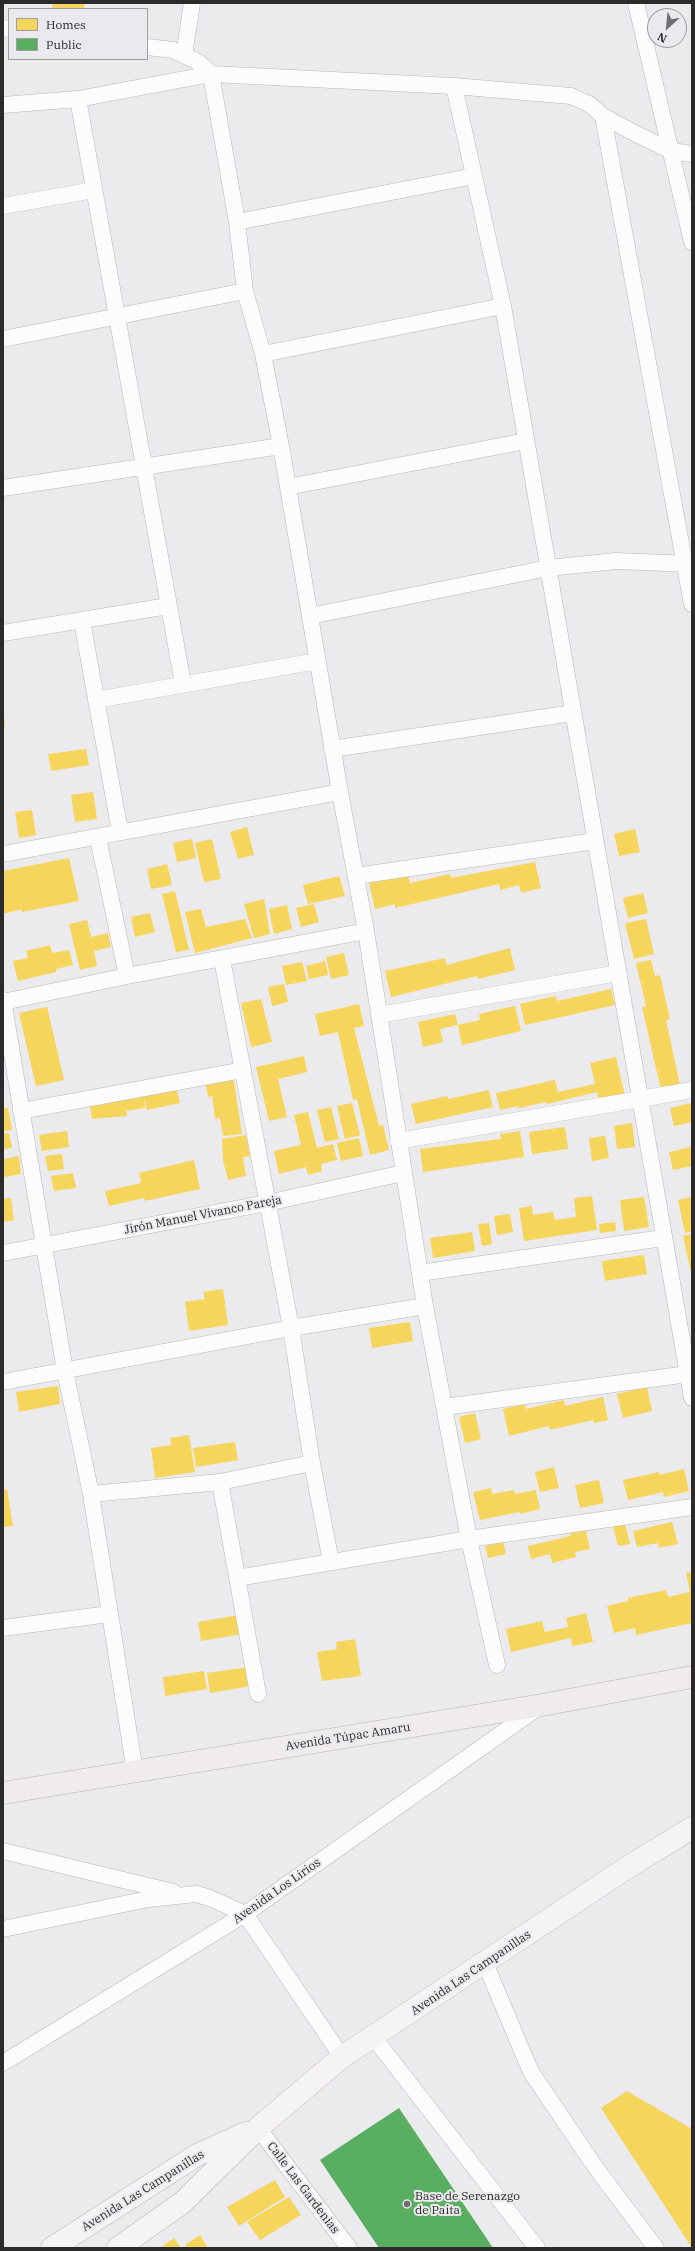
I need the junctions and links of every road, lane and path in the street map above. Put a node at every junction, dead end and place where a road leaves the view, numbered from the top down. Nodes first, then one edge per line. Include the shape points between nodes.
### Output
1 (192, 3) edge
2 (636, 3) edge
3 (148, 47) edge
4 (184, 55) junction
5 (211, 74) junction
6 (454, 86) junction
7 (78, 99) junction
8 (3, 105) edge
9 (604, 116) junction
10 (672, 151) junction
11 (692, 154) edge
12 (474, 176) junction
13 (94, 190) junction
14 (3, 206) edge
15 (237, 222) junction
16 (692, 242) edge
17 (244, 291) junction
18 (502, 306) junction
19 (115, 317) junction
20 (3, 339) edge
21 (262, 354) junction
22 (526, 441) junction
23 (281, 446) junction
24 (142, 467) junction
25 (288, 487) junction
26 (3, 488) edge
27 (688, 564) edge
28 (548, 568) junction
29 (692, 604) edge
30 (168, 606) junction
31 (310, 616) junction
32 (82, 621) junction
33 (3, 633) edge
34 (318, 661) junction
35 (183, 684) junction
36 (96, 700) junction
37 (573, 713) junction
38 (332, 749) junction
39 (340, 792) junction
40 (120, 832) junction
41 (98, 838) junction
42 (595, 841) junction
43 (3, 854) edge
44 (356, 876) junction
45 (366, 931) junction
46 (222, 959) junction
47 (618, 973) junction
48 (127, 976) junction
49 (3, 1001) edge
50 (379, 1015) junction
51 (243, 1070) junction
52 (692, 1090) edge
53 (639, 1099) junction
54 (21, 1111) junction
55 (398, 1141) junction
56 (403, 1173) junction
57 (267, 1203) junction
58 (663, 1238) junction
59 (43, 1246) junction
60 (3, 1253) edge
61 (420, 1273) junction
62 (425, 1306) junction
63 (291, 1328) junction
64 (65, 1371) junction
65 (688, 1374) junction
66 (3, 1382) edge
67 (692, 1398) edge
68 (444, 1407) junction
69 (312, 1463) junction
70 (220, 1482) junction
71 (91, 1494) junction
72 (692, 1507) edge
73 (469, 1539) junction
74 (331, 1562) junction
75 (237, 1578) junction
76 (109, 1614) junction
77 (3, 1628) edge
78 (497, 1665) dead end
79 (692, 1677) edge
80 (258, 1694) dead end
81 (542, 1705) junction
82 (135, 1772) junction
83 (3, 1793) edge
84 (692, 1828) edge
85 (3, 1851) edge
86 (182, 1894) junction
87 (244, 1914) junction
88 (3, 1929) edge
89 (485, 1963) junction
90 (374, 2038) junction
91 (342, 2057) junction
92 (3, 2064) edge
93 (258, 2128) junction
94 (52, 2248) edge
95 (118, 2248) edge
96 (349, 2248) edge
97 (537, 2248) edge
98 (656, 2248) edge

1 - 4 street
2 - 10 street
3 - 4 street via 173,50
4 - 5 street via 198,62
5 - 6 street
5 - 7 street
5 - 15 street
6 - 9 street via 571,96 589,104
6 - 12 street
7 - 8 street
7 - 13 street
9 - 10 street
9 - 27 street
10 - 11 street
10 - 16 street
12 - 15 street
12 - 18 street
13 - 14 street
13 - 19 street
15 - 17 street
17 - 19 street
17 - 21 street
18 - 21 street
18 - 22 street
19 - 20 street
19 - 24 street
21 - 23 street
22 - 25 street
22 - 28 street
23 - 24 street
23 - 25 street
24 - 26 street
24 - 30 street
25 - 31 street
27 - 28 street via 616,561
27 - 29 street
28 - 31 street
28 - 37 street
30 - 32 street
30 - 35 street
31 - 34 street
32 - 33 street
32 - 36 street
34 - 35 street
34 - 38 street
35 - 36 street
36 - 40 street
37 - 38 street
37 - 42 street
38 - 39 street
39 - 40 street
39 - 44 street
40 - 41 street
41 - 43 street
41 - 48 street
42 - 44 street
42 - 47 street
44 - 45 street
45 - 46 street
45 - 50 street
46 - 48 street
46 - 51 street
47 - 50 street
47 - 53 street
48 - 49 street
49 - 54 street
50 - 55 street
51 - 54 street
51 - 57 street
52 - 53 street
53 - 55 street
53 - 58 street
54 - 59 street
55 - 56 street
56 - 57 street, Jirón Manuel Vivanco Pareja
56 - 61 street
57 - 59 street, Jirón Manuel Vivanco Pareja
57 - 63 street
58 - 61 street
58 - 65 street
59 - 60 street, Jirón Manuel Vivanco Pareja
59 - 64 street
61 - 62 street
62 - 63 street
62 - 68 street
63 - 64 street
63 - 69 street
64 - 66 street
64 - 71 street
65 - 67 street
65 - 68 street
68 - 73 street
69 - 70 street
69 - 74 street
70 - 71 street
70 - 75 street
71 - 76 street
72 - 73 street
73 - 74 street
73 - 78 street
74 - 75 street
75 - 80 street
76 - 77 street
76 - 82 street
79 - 81 main road, Avenida Túpac Amaru
81 - 82 main road, Avenida Túpac Amaru
81 - 87 street, Avenida Los Lirios
82 - 83 main road, Avenida Túpac Amaru
84 - 89 street, Avenida Las Campanillas via 625,1869
85 - 86 street
86 - 87 street via 196,1894
86 - 88 street
87 - 91 street
87 - 92 street, Avenida Los Lirios
89 - 90 street, Avenida Las Campanillas
89 - 98 street via 531,2072 596,2168
90 - 91 street, Avenida Las Campanillas
90 - 97 street
91 - 93 street, Avenida Las Campanillas
93 - 94 street, Avenida Las Campanillas via 197,2155
93 - 95 street, Avenida Las Campanillas via 182,2203
93 - 96 street, Calle Las Gardenias

